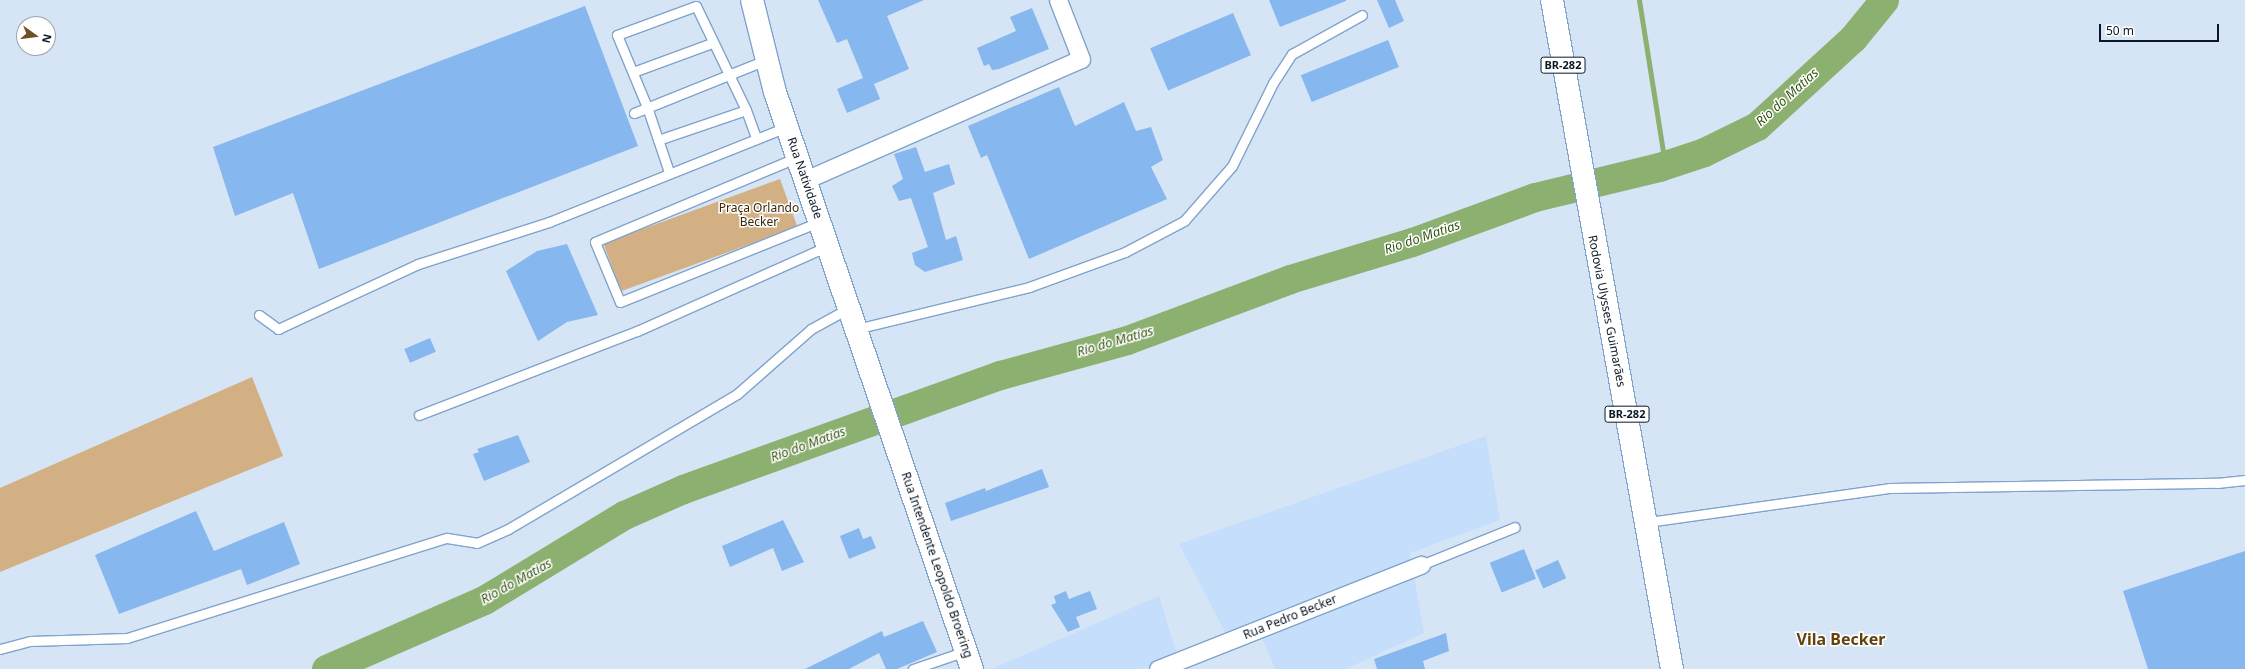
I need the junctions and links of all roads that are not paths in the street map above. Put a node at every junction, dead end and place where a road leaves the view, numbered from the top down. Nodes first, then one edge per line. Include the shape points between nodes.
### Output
1 (752, 0) edge
2 (1058, 0) edge
3 (1552, 0) edge
4 (1362, 15) dead end
5 (712, 43) junction
6 (766, 60) junction
7 (633, 72) junction
8 (728, 75) junction
9 (647, 107) junction
10 (746, 110) junction
11 (634, 113) dead end
12 (787, 127) junction
13 (756, 138) junction
14 (658, 140) junction
15 (798, 157) junction
16 (669, 172) junction
17 (805, 180) junction
18 (820, 222) junction
19 (828, 246) junction
20 (849, 308) junction
21 (259, 315) dead end
22 (856, 329) junction
23 (865, 354) joint
24 (419, 416) dead end
25 (2245, 480) edge
26 (1648, 522) junction
27 (1515, 527) dead end
28 (1421, 565) joint
29 (0, 649) edge
30 (969, 660) edge
31 (913, 669) edge
32 (1158, 669) edge
33 (1672, 669) edge

1 - 6 main road, Rua Natividade
2 - 17 street via 1081,59
3 - 26 main road, Rodovia Ulysses Guimarães / BR-282 via 1589,217
4 - 22 lane via 1292,54 1273,83 1232,166 1184,221 1125,252 1029,287
5 - 7 lane
5 - 7 lane via 696,6 617,35
5 - 8 lane
6 - 8 lane
6 - 12 main road, Rua Natividade
7 - 9 lane
8 - 9 lane
8 - 10 lane
9 - 11 lane
9 - 14 lane
10 - 13 lane
10 - 14 lane
12 - 13 lane
12 - 15 main road, Rua Natividade
13 - 16 lane
14 - 16 lane
15 - 17 main road, Rua Natividade
15 - 18 lane via 595,242 620,302
16 - 21 lane via 549,222 418,264 278,329
17 - 18 main road, Rua Natividade
18 - 19 main road, Rua Natividade
19 - 20 main road, Rua Natividade
19 - 24 lane via 637,331
20 - 22 main road, Rua Natividade
20 - 29 lane via 811,329 737,394 508,529 476,542 447,538 127,638 30,641
22 - 23 main road, Rua Natividade
23 - 30 main road, Rua Intendente Leopoldo Broering
25 - 26 lane via 2218,483 1890,488
26 - 33 main road, Rodovia Ulysses Guimarães / BR-282
27 - 28 lane
28 - 32 street, Rua Pedro Becker
30 - 31 lane

